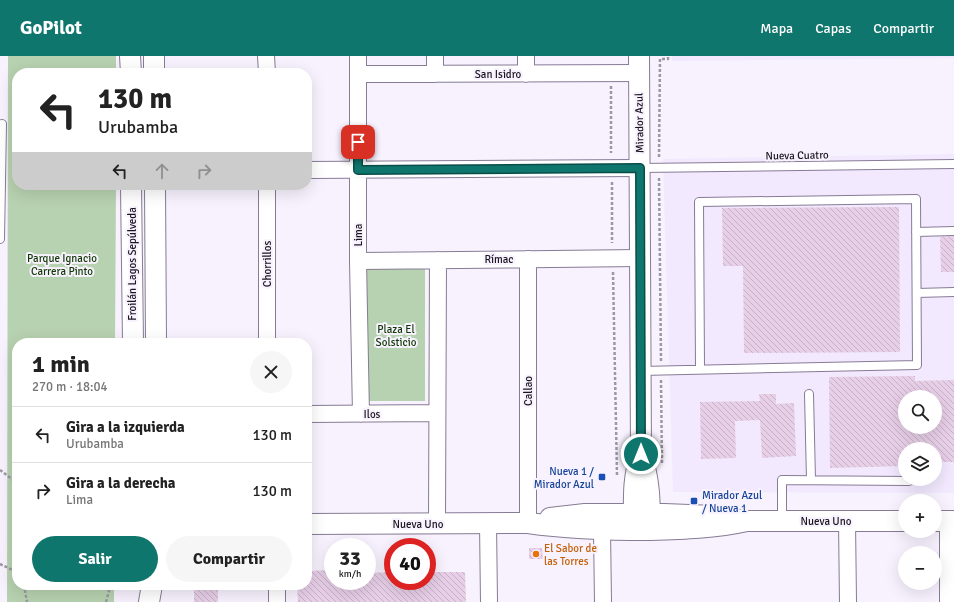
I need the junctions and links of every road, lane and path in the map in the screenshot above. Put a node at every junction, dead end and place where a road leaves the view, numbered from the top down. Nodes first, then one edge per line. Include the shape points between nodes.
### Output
1 (130, 56) edge
2 (154, 56) edge
3 (266, 56) edge
4 (358, 56) edge
5 (435, 56) edge
6 (526, 56) edge
7 (668, 56) edge
8 (639, 65) edge
9 (130, 68) edge
10 (154, 68) edge
11 (267, 68) edge
12 (358, 74) junction
13 (435, 74) junction
14 (526, 74) junction
15 (611, 74) junction
16 (2, 124) dead end
17 (954, 164) edge
18 (612, 167) junction
19 (649, 168) junction
20 (312, 170) edge
21 (358, 170) junction
22 (131, 190) edge
23 (155, 190) edge
24 (267, 190) edge
25 (0, 223) edge
26 (954, 231) edge
27 (916, 232) junction
28 (0, 239) edge
29 (612, 258) junction
30 (640, 258) junction
31 (528, 259) junction
32 (438, 260) junction
33 (358, 261) junction
34 (954, 292) edge
35 (916, 293) junction
36 (132, 338) edge
37 (156, 338) edge
38 (267, 338) edge
39 (700, 369) junction
40 (661, 370) junction
41 (641, 371) junction
42 (809, 394) dead end
43 (437, 413) junction
44 (312, 414) edge
45 (361, 414) junction
46 (662, 464) dead end
47 (0, 470) edge
48 (12, 479) edge
49 (811, 480) junction
50 (898, 481) edge
51 (617, 482) dead end
52 (782, 521) junction
53 (847, 521) junction
54 (898, 521) edge
55 (946, 521) edge
56 (642, 522) junction
57 (488, 523) junction
58 (528, 523) junction
59 (312, 524) edge
60 (437, 524) junction
61 (602, 530) junction
62 (0, 564) edge
63 (12, 570) edge
64 (25, 590) edge
65 (109, 590) edge
66 (277, 590) edge
67 (27, 602) edge
68 (106, 602) edge
69 (277, 602) edge
70 (489, 602) edge
71 (603, 602) edge
72 (848, 602) edge
73 (948, 602) edge

1 - 9 street
2 - 10 street
3 - 11 street
4 - 12 street, Lima
5 - 13 street
6 - 14 street
7 - 19 path via 668,59 660,59
8 - 15 street, San Isidro
8 - 19 street, Mirador Azul
12 - 13 street, San Isidro
12 - 21 street, Lima
13 - 14 street, San Isidro
14 - 15 street, San Isidro
15 - 18 path
16 - 25 lane
17 - 19 lane, Nueva Cuatro
18 - 19 street
18 - 21 street
18 - 29 path
19 - 30 street, Mirador Azul
19 - 40 path
20 - 21 street
21 - 33 street, Lima
22 - 36 street, Froilán Lagos Sepúlveda
23 - 37 street, Froilán Lagos Sepúlveda
24 - 38 street, Chorrillos
25 - 28 lane
26 - 27 lane
27 - 35 lane
27 - 39 lane via 916,199 699,202
29 - 30 street, Rímac
29 - 31 street, Rímac
29 - 51 path
30 - 41 street, Mirador Azul
31 - 32 street, Rímac
31 - 58 street, Callao
32 - 33 street, Rímac
32 - 43 street
33 - 45 street, Lima
34 - 35 lane
35 - 39 lane via 917,365
36 - 37 street
39 - 40 lane
40 - 41 lane
40 - 46 path
41 - 56 street, Mirador Azul via 641,454 634,485
42 - 49 lane
43 - 45 street, Ilos
43 - 60 street
44 - 45 street, Ilos
47 - 48 path
49 - 50 lane
49 - 52 lane via 782,480
52 - 53 street, Nueva Uno
52 - 56 street, Nueva Uno via 747,521 703,528
53 - 54 street, Nueva Uno
53 - 72 street
55 - 73 street
56 - 58 street, Nueva Uno via 569,515
56 - 61 street, Nueva Uno
57 - 58 street, Nueva Uno
57 - 60 street, Nueva Uno
57 - 70 street
58 - 61 street, Nueva Uno
59 - 60 street, Nueva Uno
61 - 71 street
62 - 63 path
64 - 67 path
65 - 68 path
66 - 69 street

